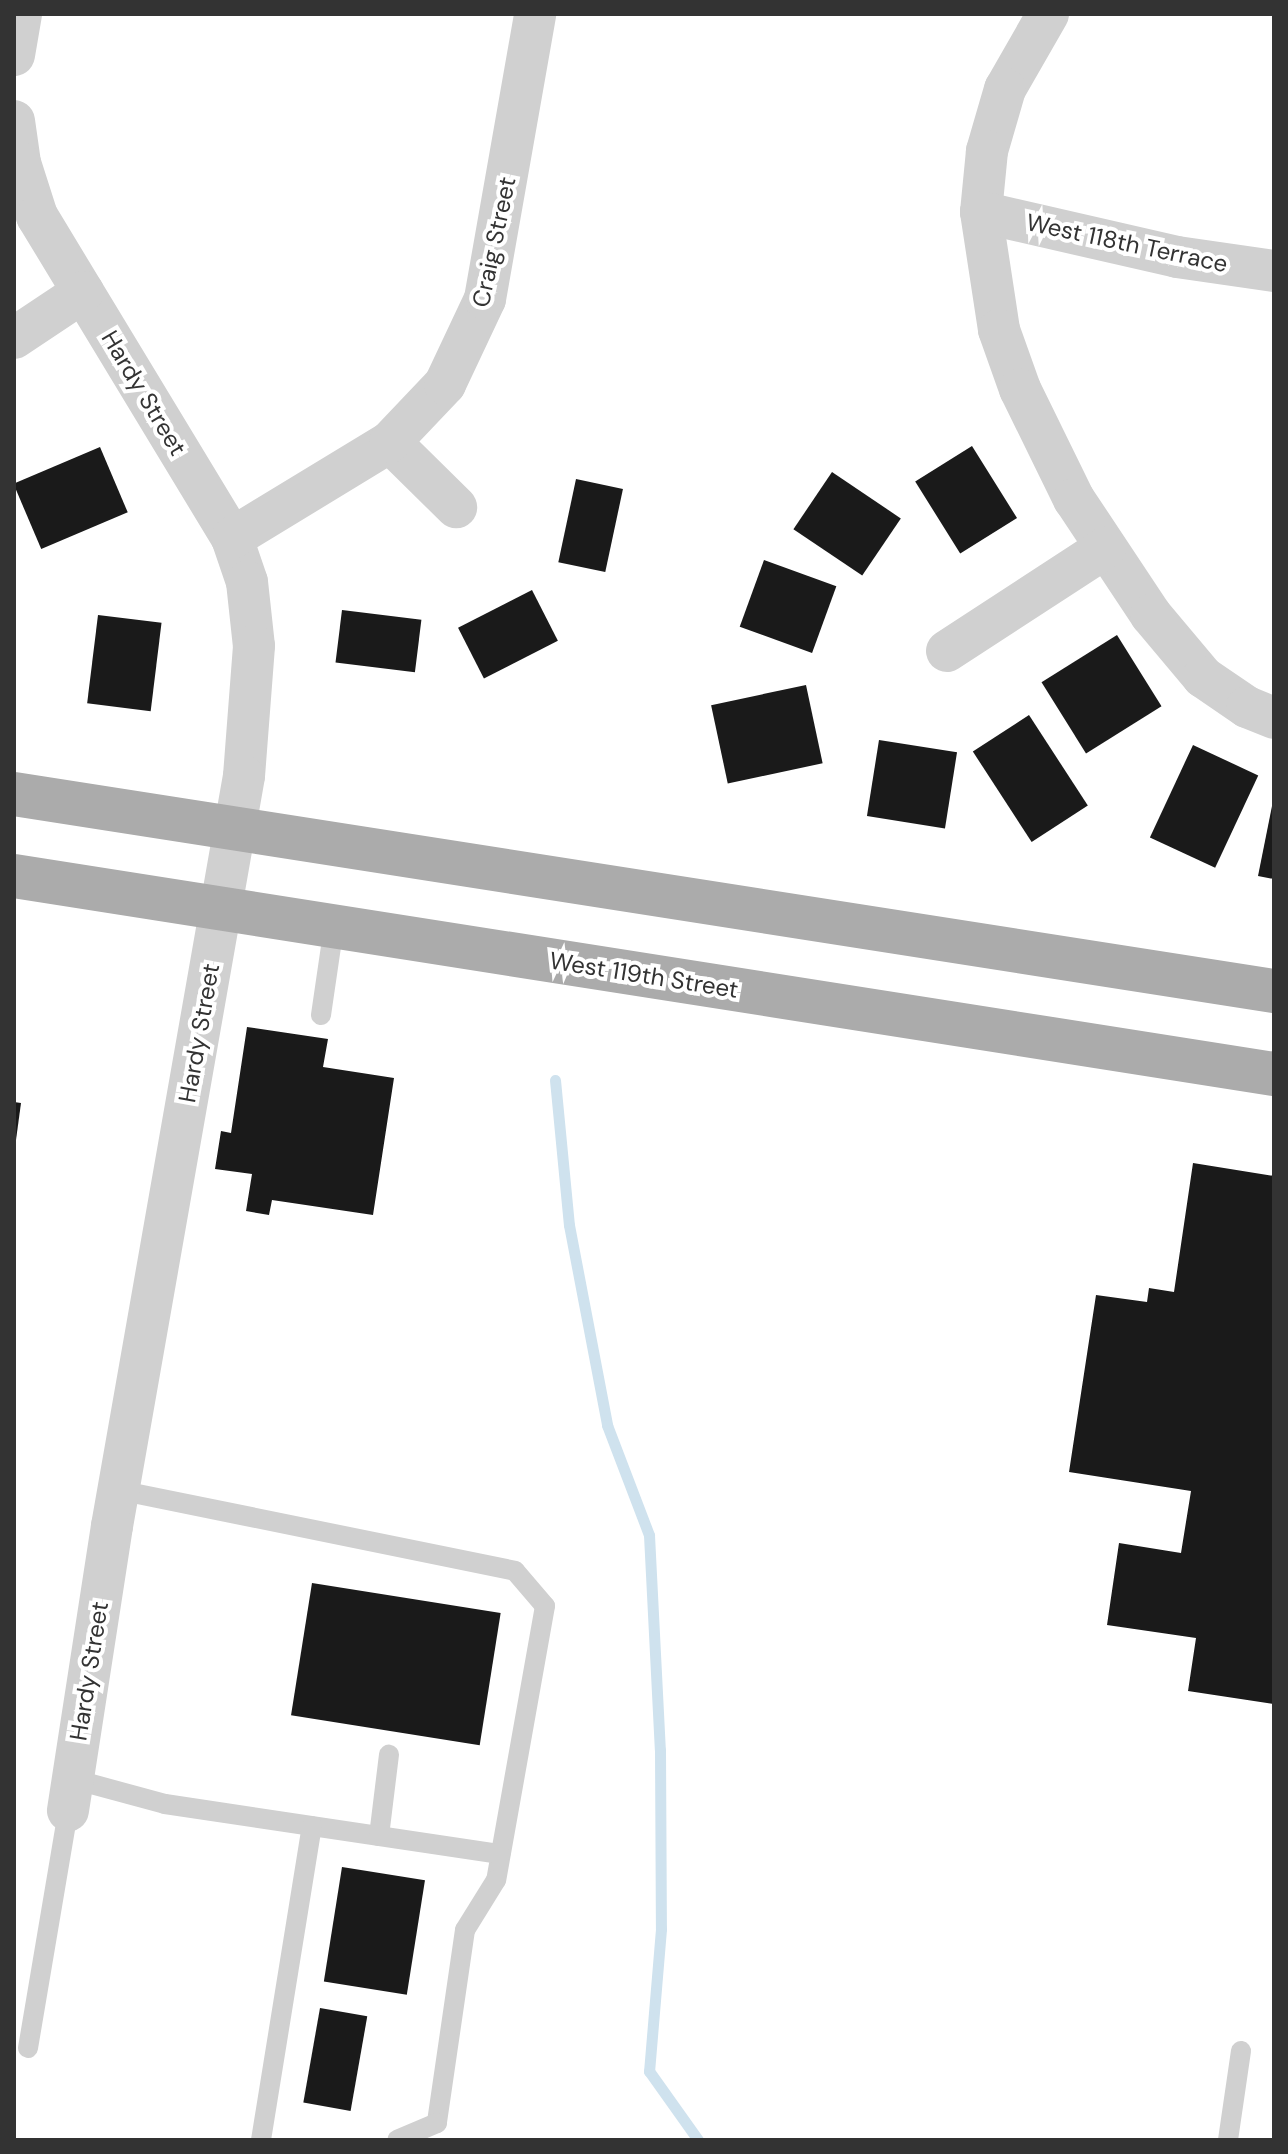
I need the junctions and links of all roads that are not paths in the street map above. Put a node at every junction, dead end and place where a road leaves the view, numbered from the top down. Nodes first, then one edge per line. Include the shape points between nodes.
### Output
1 (21, 14) edge
2 (535, 14) edge
3 (1048, 14) edge
4 (14, 55) edge
5 (14, 121) edge
6 (981, 212) junction
7 (1274, 271) edge
8 (83, 292) junction
9 (14, 338) edge
10 (390, 442) junction
11 (456, 507) dead end
12 (232, 538) junction
13 (1105, 548) junction
14 (947, 651) dead end
15 (1274, 718) edge
16 (14, 794) edge
17 (236, 828) junction
18 (14, 876) edge
19 (222, 909) junction
20 (334, 926) junction
21 (1274, 991) edge
22 (321, 1015) dead end
23 (1274, 1074) edge
24 (118, 1490) junction
25 (389, 1755) dead end
26 (70, 1795) junction
27 (312, 1826) junction
28 (379, 1836) junction
29 (500, 1854) junction
30 (28, 2048) dead end
31 (1241, 2051) dead end
32 (261, 2140) edge
33 (397, 2140) edge
34 (1228, 2140) edge

1 - 4 street
2 - 10 street, Craig Street via 485,299 445,384
3 - 6 street via 1005,89 987,151
5 - 8 street, Hardy Street via 20,163 37,216
6 - 7 street, West 118th Terrace via 1177,257
6 - 13 street via 999,330 1020,389 1074,499
8 - 9 street
8 - 12 street, Hardy Street
10 - 11 street
10 - 12 street, Craig Street
12 - 17 street, Hardy Street via 247,582 254,646 251,720
13 - 14 street
13 - 15 street via 1203,677
16 - 17 main road
17 - 19 street, Hardy Street
17 - 21 main road
18 - 19 main road, West 119th Street
19 - 20 main road, West 119th Street
19 - 24 street, Hardy Street
20 - 22 lane
20 - 23 main road, West 119th Street
24 - 26 street, Hardy Street
24 - 29 lane via 515,1571 545,1606
25 - 28 lane
26 - 27 lane
26 - 30 lane
27 - 28 lane
27 - 32 lane
28 - 29 lane
29 - 33 lane via 496,1880 465,1930 437,2123
31 - 34 lane

